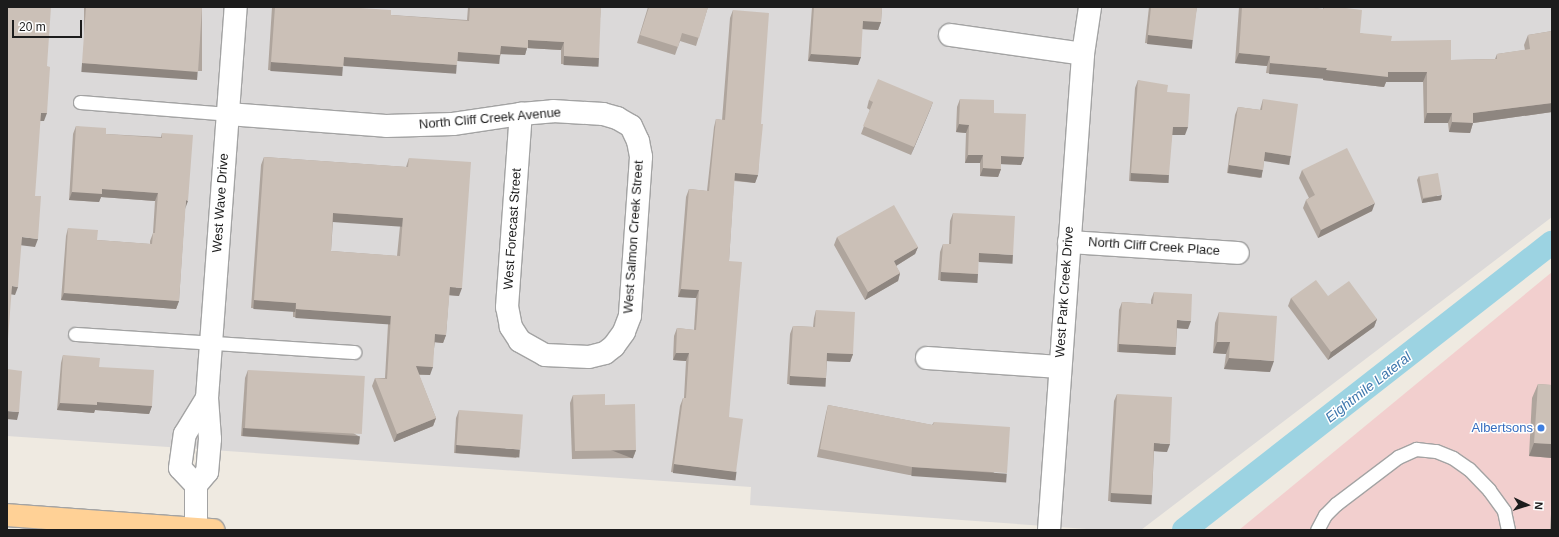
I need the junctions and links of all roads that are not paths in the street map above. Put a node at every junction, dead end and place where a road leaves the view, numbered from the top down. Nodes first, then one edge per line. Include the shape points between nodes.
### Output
1 (236, 7) edge
2 (1090, 7) edge
3 (950, 35) dead end
4 (1083, 54) junction
5 (80, 102) dead end
6 (228, 114) junction
7 (521, 114) junction
8 (630, 126) joint
9 (1069, 242) junction
10 (1238, 253) dead end
11 (75, 334) dead end
12 (211, 343) junction
13 (614, 346) joint
14 (354, 352) dead end
15 (927, 358) dead end
16 (1060, 367) junction
17 (7, 515) edge
18 (205, 529) edge
19 (1049, 530) edge
20 (1317, 530) edge
21 (1508, 530) edge

1 - 6 street, West Wave Drive
2 - 4 street, West Park Creek Drive
3 - 4 street
4 - 9 street, West Park Creek Drive
5 - 6 lane
6 - 7 street, North Cliff Creek Avenue via 386,126 452,124
6 - 12 street, West Wave Drive
7 - 8 street, North Cliff Creek Avenue via 553,111 603,114 617,118
7 - 13 street, West Forecast Street via 507,308 511,327 520,340 546,355 589,358 605,353
8 - 13 street, West Salmon Creek Street via 638,141 641,157 630,316 624,332
9 - 10 street, North Cliff Creek Place
9 - 16 street, West Park Creek Drive
11 - 12 lane
12 - 14 lane
12 - 18 street, West Wave Drive via 207,398 210,440 207,472 196,485
15 - 16 street
16 - 19 street, West Park Creek Drive
17 - 18 main road
20 - 21 lane via 1325,515 1336,504 1398,457 1416,449 1436,451 1453,458 1469,470 1489,490 1504,511

